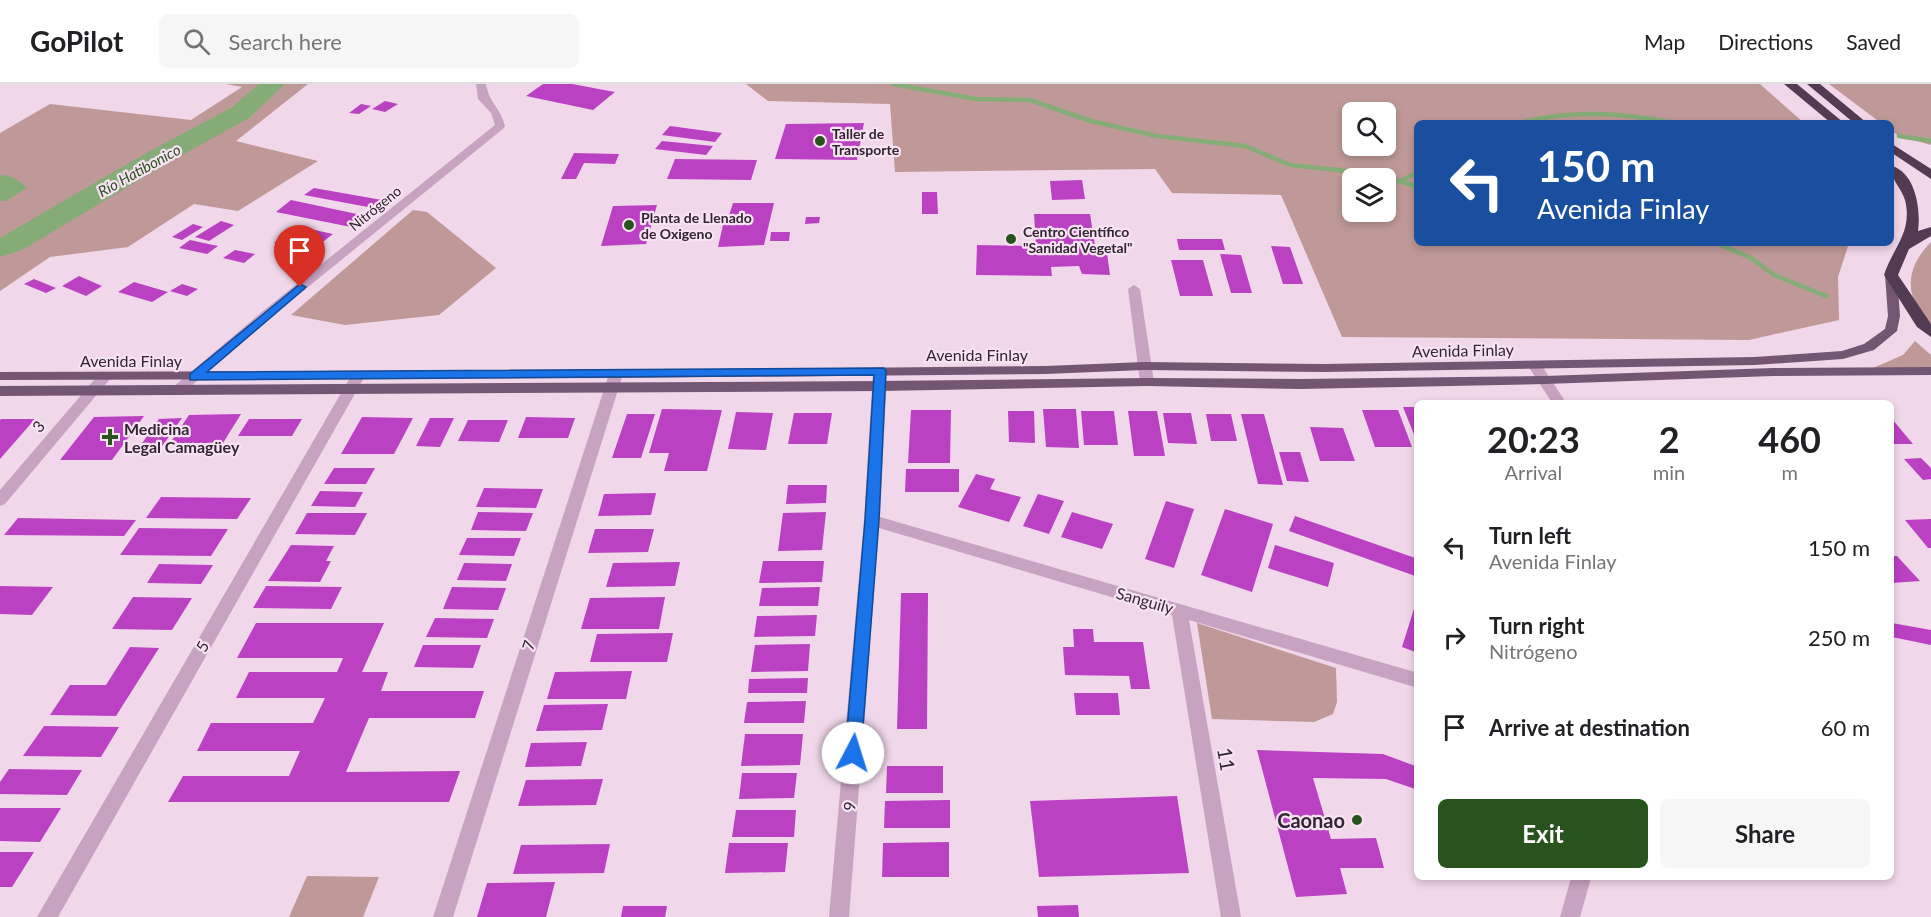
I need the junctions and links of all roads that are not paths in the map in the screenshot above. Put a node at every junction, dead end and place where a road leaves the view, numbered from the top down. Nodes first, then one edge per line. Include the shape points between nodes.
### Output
1 (481, 84) edge
2 (1790, 84) edge
3 (1813, 84) edge
4 (1834, 120) edge
5 (1857, 120) edge
6 (1894, 149) edge
7 (1894, 173) edge
8 (1931, 175) edge
9 (1931, 231) edge
10 (1910, 238) junction
11 (1891, 275) junction
12 (1134, 289) dead end
13 (1931, 332) edge
14 (1143, 366) junction
15 (1535, 366) junction
16 (1931, 370) edge
17 (880, 371) junction
18 (0, 376) edge
19 (105, 376) junction
20 (194, 377) junction
21 (614, 380) junction
22 (1545, 380) junction
23 (1147, 382) junction
24 (354, 383) junction
25 (879, 386) junction
26 (91, 390) junction
27 (178, 390) junction
28 (0, 391) edge
29 (1558, 400) edge
30 (0, 500) edge
31 (872, 520) junction
32 (1179, 610) junction
33 (1414, 680) edge
34 (1580, 880) edge
35 (47, 917) edge
36 (443, 917) edge
37 (839, 917) edge
38 (1231, 917) edge
39 (1571, 917) edge

1 - 20 street, Nitrógeno via 483,99 496,112 500,126
2 - 4 highway
3 - 5 highway
6 - 8 highway
7 - 10 highway via 1911,194 1915,215
9 - 10 highway
10 - 11 highway
11 - 13 highway
11 - 15 main road, Avenida Finlay via 1892,331 1869,346 1843,355
12 - 14 street
14 - 15 main road, Avenida Finlay
14 - 17 main road, Avenida Finlay
14 - 23 street
15 - 22 street
16 - 22 main road, Avenida Finlay
17 - 21 main road, Avenida Finlay
17 - 25 street, 9
18 - 19 main road, Avenida Finlay
19 - 20 main road, Avenida Finlay
19 - 26 street, 3
20 - 24 main road, Avenida Finlay
20 - 27 street, Nitrógeno
21 - 24 main road, Avenida Finlay
21 - 25 main road, Avenida Finlay
21 - 36 street, 7
22 - 23 main road, Avenida Finlay
22 - 29 street
23 - 25 main road, Avenida Finlay
24 - 27 main road, Avenida Finlay
24 - 35 street, 5
25 - 31 street, 9
26 - 27 main road, Avenida Finlay
26 - 28 main road, Avenida Finlay
26 - 30 street, 3
31 - 32 street, Sanguily
31 - 37 street, 9
32 - 33 street, Sanguily
32 - 38 street, 11
34 - 39 street

